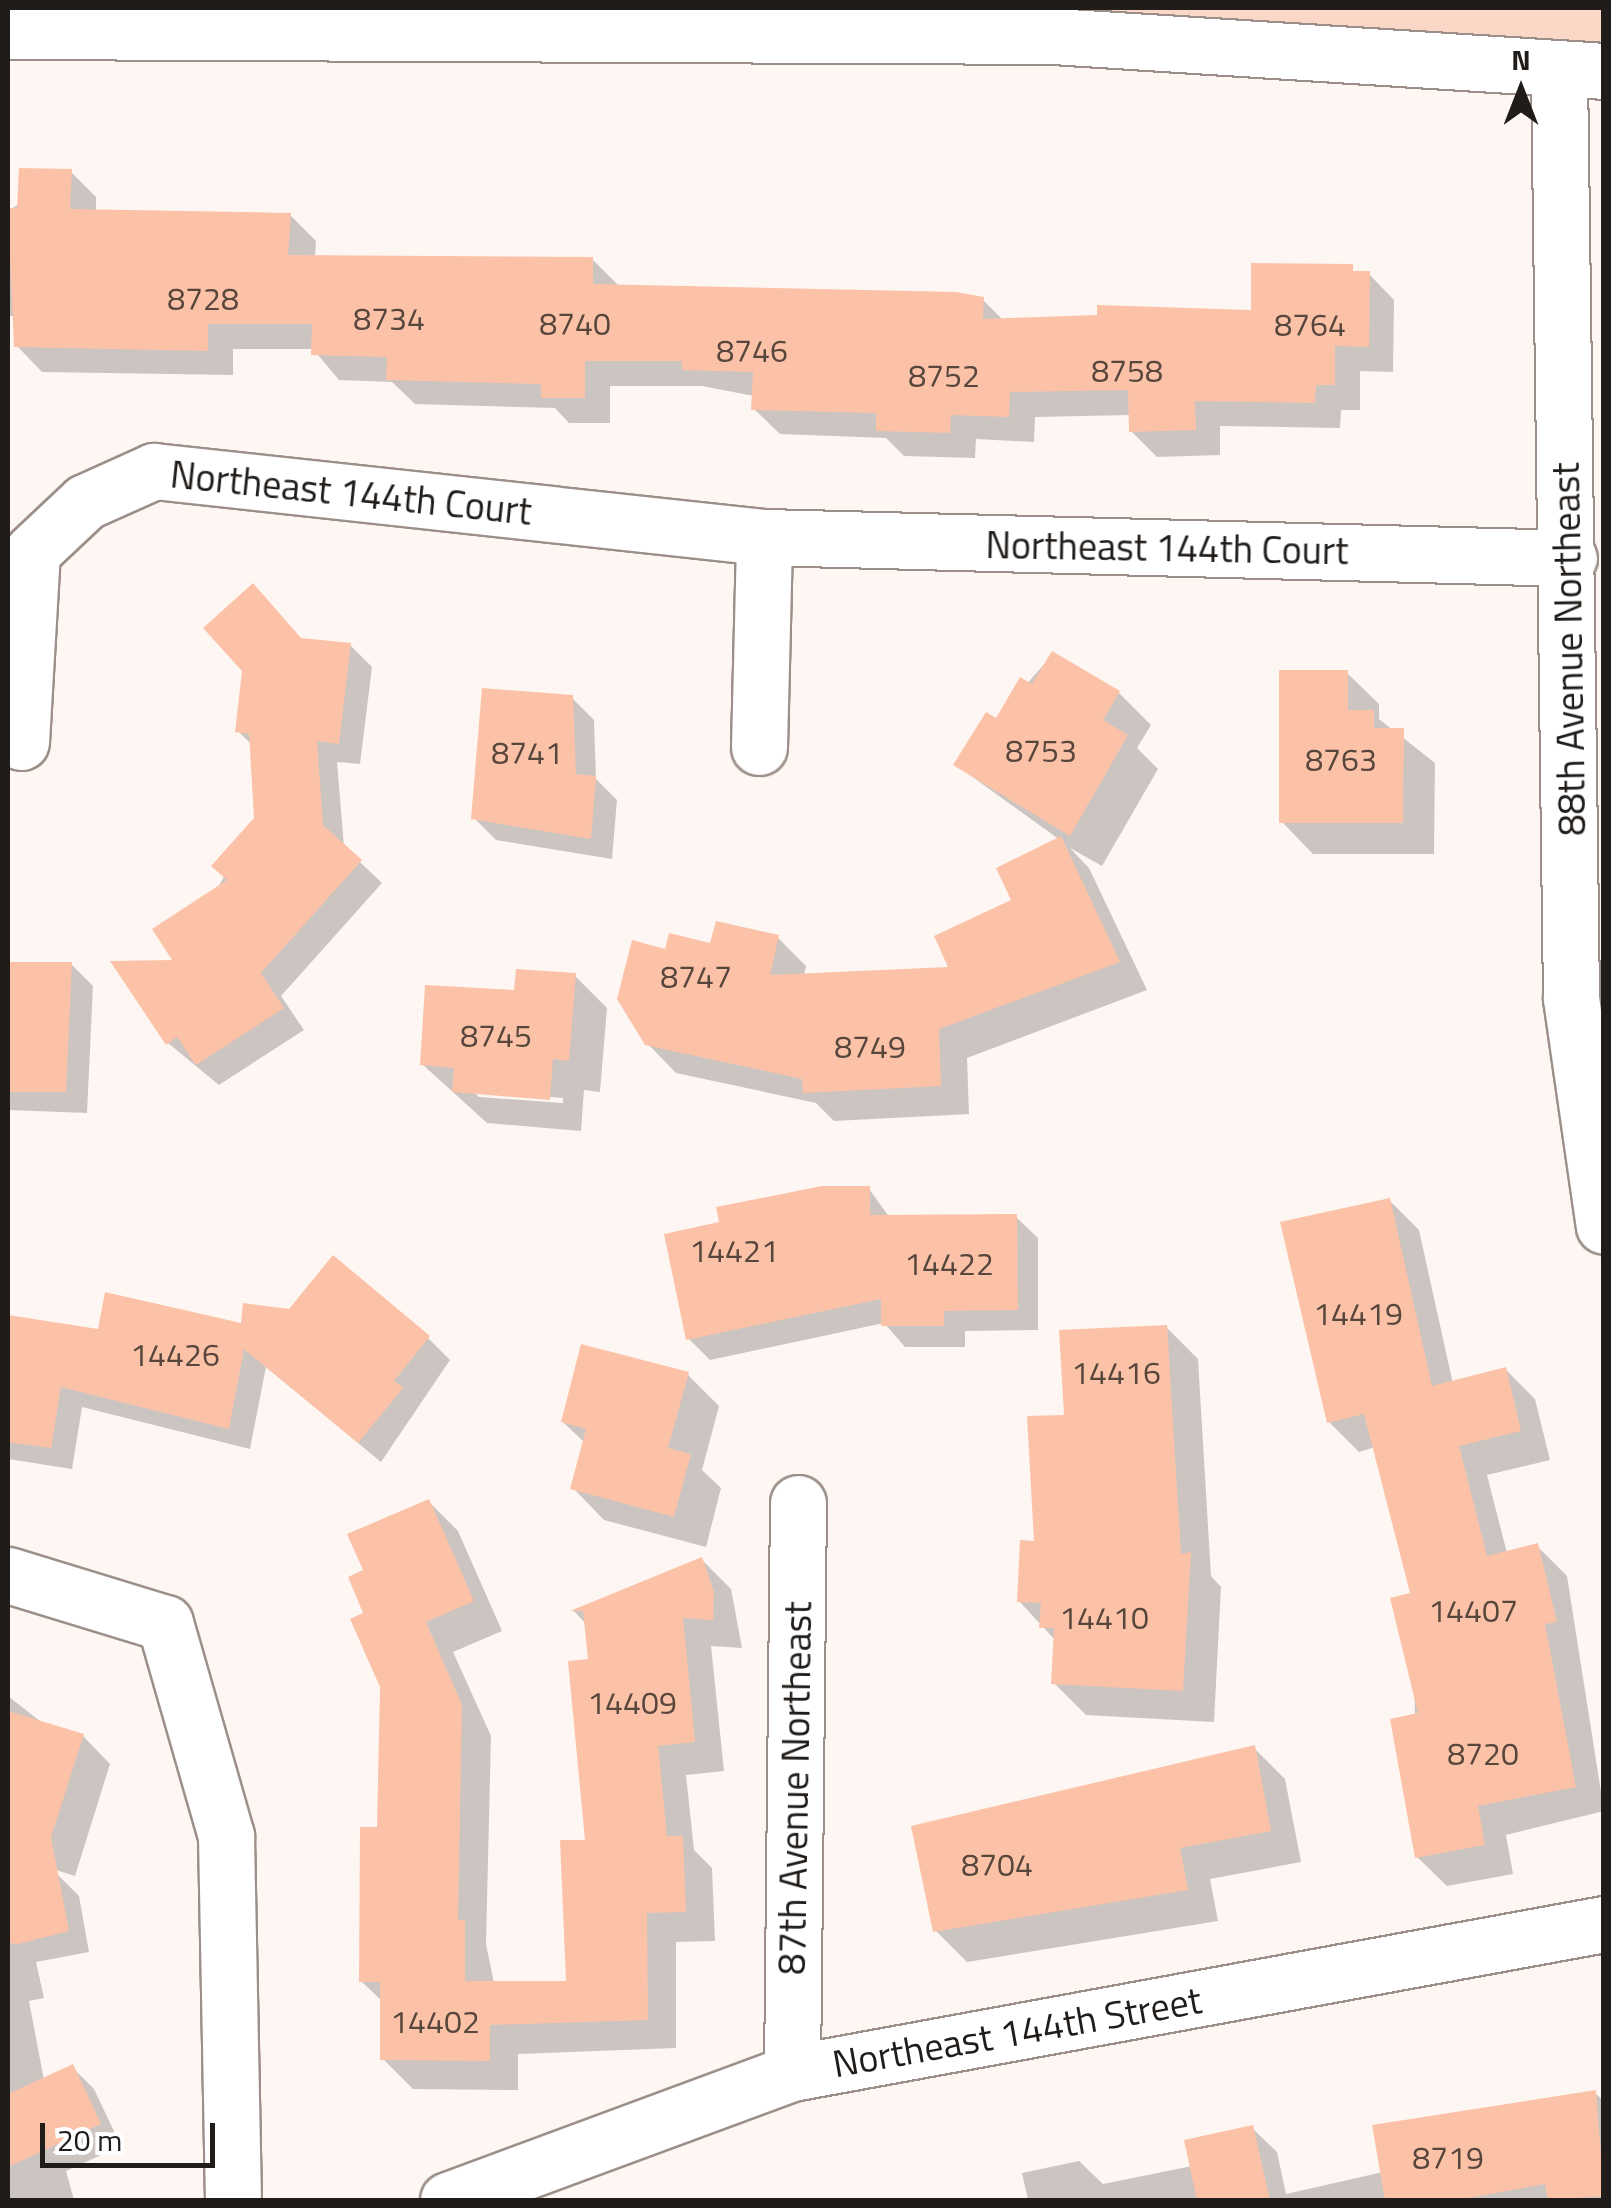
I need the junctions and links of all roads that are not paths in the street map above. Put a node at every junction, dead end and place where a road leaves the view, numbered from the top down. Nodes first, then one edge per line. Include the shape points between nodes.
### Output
1 (350, 18) edge
2 (8, 31) edge
3 (1581, 71) edge
4 (764, 538) junction
5 (1569, 558) junction
6 (21, 742) dead end
7 (759, 746) dead end
8 (1604, 1226) edge
9 (798, 1503) dead end
10 (8, 1574) edge
11 (1604, 1924) edge
12 (792, 2073) junction
13 (233, 2200) edge
14 (448, 2200) edge

1 - 2 street
1 - 3 street via 1052,36
3 - 5 street, 88th Avenue Northeast
4 - 5 street, Northeast 144th Court
4 - 6 street, Northeast 144th Court via 154,471 84,502 32,552
4 - 7 street
5 - 8 street, 88th Avenue Northeast via 1571,998
9 - 12 street, 87th Avenue Northeast
10 - 13 street via 165,1623 226,1836
11 - 12 street, Northeast 144th Street
12 - 14 street, Northeast 144th Street

